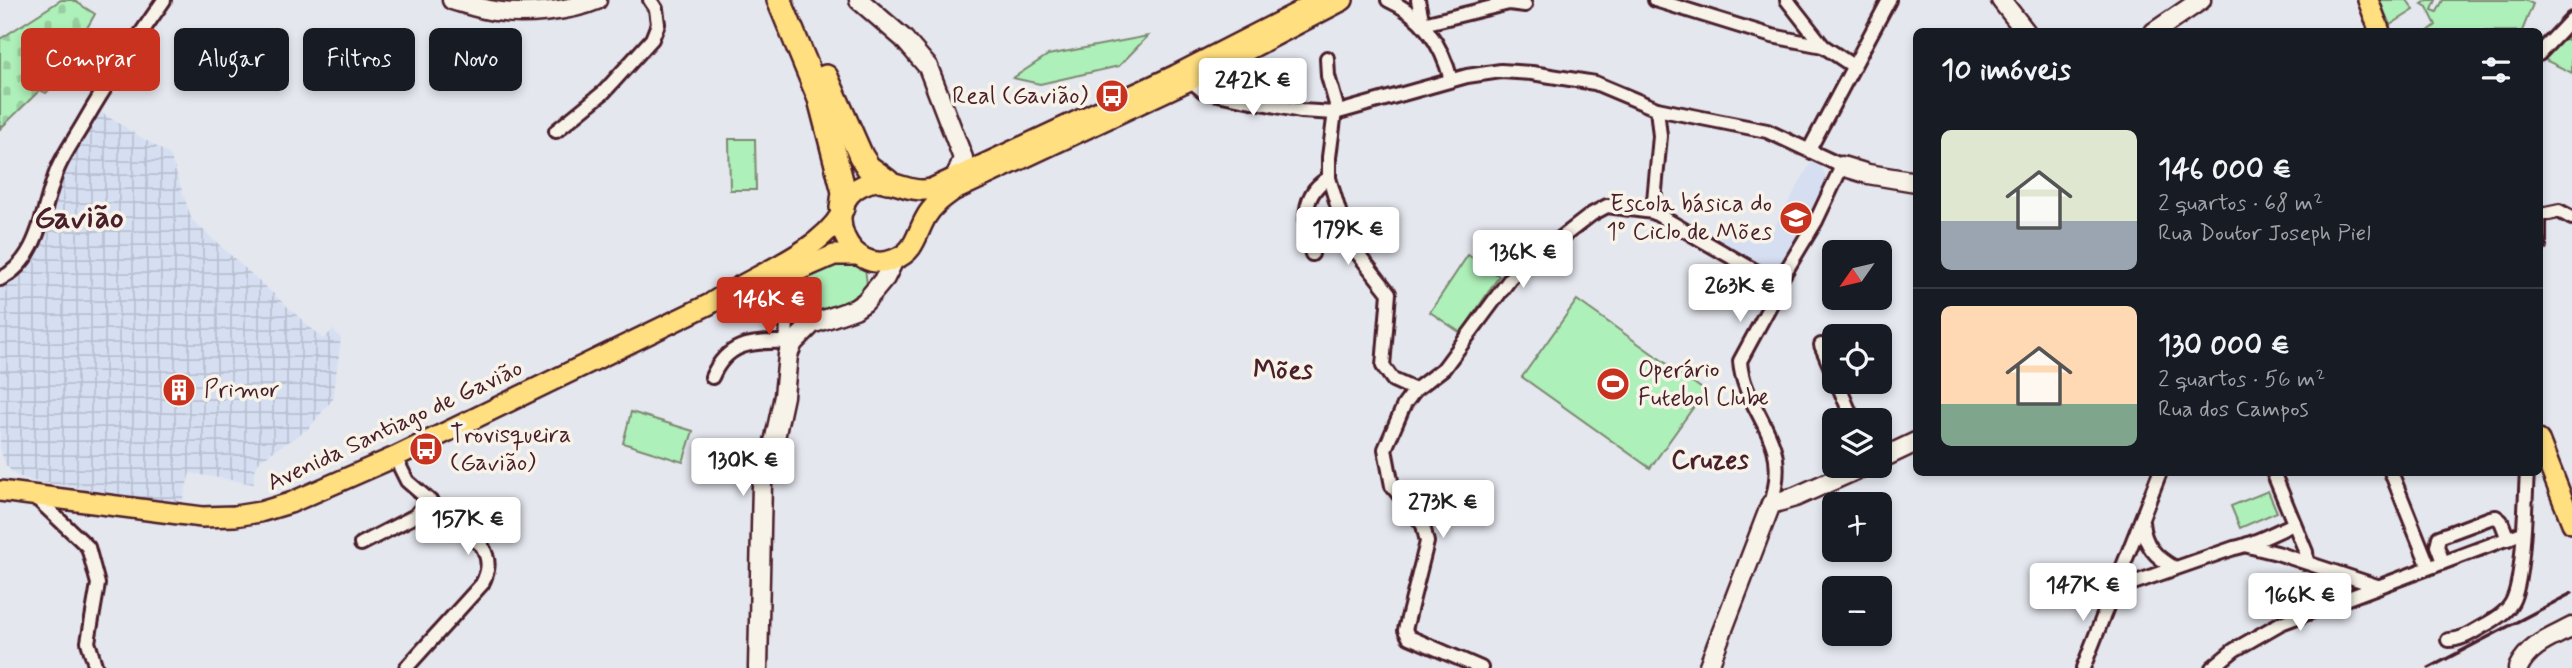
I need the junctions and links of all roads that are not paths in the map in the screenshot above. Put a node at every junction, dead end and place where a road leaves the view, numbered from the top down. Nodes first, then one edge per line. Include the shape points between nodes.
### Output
1 (164, 0) edge
2 (452, 0) edge
3 (597, 0) edge
4 (650, 0) edge
5 (779, 0) edge
6 (794, 0) edge
7 (1317, 0) edge
8 (1343, 0) edge
9 (1388, 0) edge
10 (1418, 0) edge
11 (1655, 0) edge
12 (1787, 0) edge
13 (1889, 0) edge
14 (2001, 0) edge
15 (2201, 0) edge
16 (2368, 0) edge
17 (864, 3) edge
18 (1525, 5) dead end
19 (1796, 12) junction
20 (2570, 21) edge
21 (1423, 24) junction
22 (2023, 28) edge
23 (2160, 28) edge
24 (2378, 28) edge
25 (1787, 39) junction
26 (1824, 46) junction
27 (2543, 50) edge
28 (1327, 58) dead end
29 (1853, 66) junction
30 (1191, 80) junction
31 (1451, 80) junction
32 (1657, 109) junction
33 (1335, 113) junction
34 (556, 131) dead end
35 (1809, 150) junction
36 (963, 158) junction
37 (983, 165) junction
38 (1842, 166) junction
39 (1329, 178) junction
40 (955, 179) junction
41 (1913, 182) edge
42 (894, 184) junction
43 (842, 211) junction
44 (1653, 212) junction
45 (2543, 213) edge
46 (2572, 218) edge
47 (921, 227) junction
48 (1312, 254) dead end
49 (862, 257) junction
50 (894, 260) junction
51 (23, 262) junction
52 (0, 270) edge
53 (0, 279) edge
54 (1778, 284) junction
55 (872, 295) junction
56 (710, 304) junction
57 (788, 317) dead end
58 (789, 347) junction
59 (712, 377) dead end
60 (1415, 390) junction
61 (1913, 443) edge
62 (2543, 450) edge
63 (1892, 453) edge
64 (396, 457) junction
65 (2158, 476) edge
66 (2275, 476) edge
67 (2393, 476) edge
68 (2527, 476) edge
69 (1838, 478) edge
70 (0, 491) edge
71 (33, 495) junction
72 (428, 501) junction
73 (1771, 504) junction
74 (2141, 521) junction
75 (2572, 523) edge
76 (2294, 524) junction
77 (2522, 533) junction
78 (2508, 539) junction
79 (361, 544) dead end
80 (2248, 546) junction
81 (2308, 562) junction
82 (2443, 562) junction
83 (2429, 567) junction
84 (2175, 568) junction
85 (2377, 586) junction
86 (2113, 590) junction
87 (2572, 627) edge
88 (2448, 640) dead end
89 (414, 665) edge
90 (96, 668) edge
91 (758, 668) edge
92 (1481, 668) edge
93 (1708, 668) edge
94 (2083, 668) edge
95 (2213, 668) edge
96 (2518, 668) edge

1 - 51 street via 113,72 58,169
2 - 3 street via 510,12
4 - 34 street via 658,24 652,39 604,92
5 - 43 highway via 820,99 844,192
6 - 42 highway via 861,156 868,167
7 - 37 main road via 1176,75
8 - 30 main road
9 - 21 street
10 - 21 street
11 - 25 street
12 - 19 street
13 - 29 street
14 - 22 street
15 - 23 street
16 - 24 main road
17 - 36 street via 928,67
18 - 21 street via 1509,3
19 - 25 street via 1795,29
19 - 26 street
20 - 27 street
21 - 31 street via 1441,51
25 - 26 street
26 - 29 street
28 - 33 street
29 - 35 street
30 - 33 street via 1203,92
30 - 47 main road via 953,191 939,201
31 - 32 street via 1502,71 1560,77 1595,83
31 - 33 street
32 - 35 street via 1767,131
32 - 44 street via 1660,136
33 - 39 street
35 - 38 street
36 - 37 street
36 - 40 street
37 - 40 main road
38 - 41 street
38 - 54 street
39 - 48 street via 1315,189 1306,209
39 - 60 street via 1348,240 1389,293 1383,366 1393,380
40 - 42 main road via 923,191
42 - 43 main road via 865,184 847,198
42 - 47 main road via 917,204
43 - 49 main road via 844,237
43 - 56 main road, Avenida Santiago de Gavião via 816,243
44 - 54 street
44 - 60 street via 1607,206 1592,214 1513,275 1444,368
45 - 46 street via 2560,211
47 - 50 main road via 912,247
49 - 50 main road
49 - 55 street via 871,276
49 - 56 main road, Avenida Santiago de Gavião via 834,255
50 - 55 street
51 - 52 street
51 - 53 street
54 - 73 street via 1740,361 1748,395 1774,449
55 - 58 street via 855,309 812,324
56 - 64 main road, Avenida Santiago de Gavião
57 - 58 street
58 - 59 street via 755,341 738,347 718,363
58 - 91 street via 780,417 762,483
60 - 92 street via 1385,449 1392,486 1423,524 1427,542 1405,630 1409,637
61 - 63 street
62 - 75 main road
64 - 71 main road, Avenida Santiago de Gavião via 275,509 235,516 171,514
64 - 72 street via 407,481
65 - 74 street
66 - 76 street
67 - 83 street
68 - 77 street
69 - 73 street
70 - 71 main road, Avenida Santiago de Gavião
71 - 90 street via 88,547 98,584 88,642
72 - 79 street via 415,516
72 - 89 street via 482,546 488,567 482,584
73 - 93 street
74 - 84 street via 2147,544 2159,559
74 - 86 street
76 - 80 street
76 - 81 street
77 - 78 street
77 - 88 street via 2512,602 2470,634
78 - 82 street
78 - 82 street via 2501,521 2490,518 2440,537 2437,546
80 - 81 street
80 - 84 street
81 - 85 street
82 - 83 street
83 - 85 street
84 - 86 street
85 - 95 street via 2281,623
86 - 94 street
87 - 96 street via 2538,645

